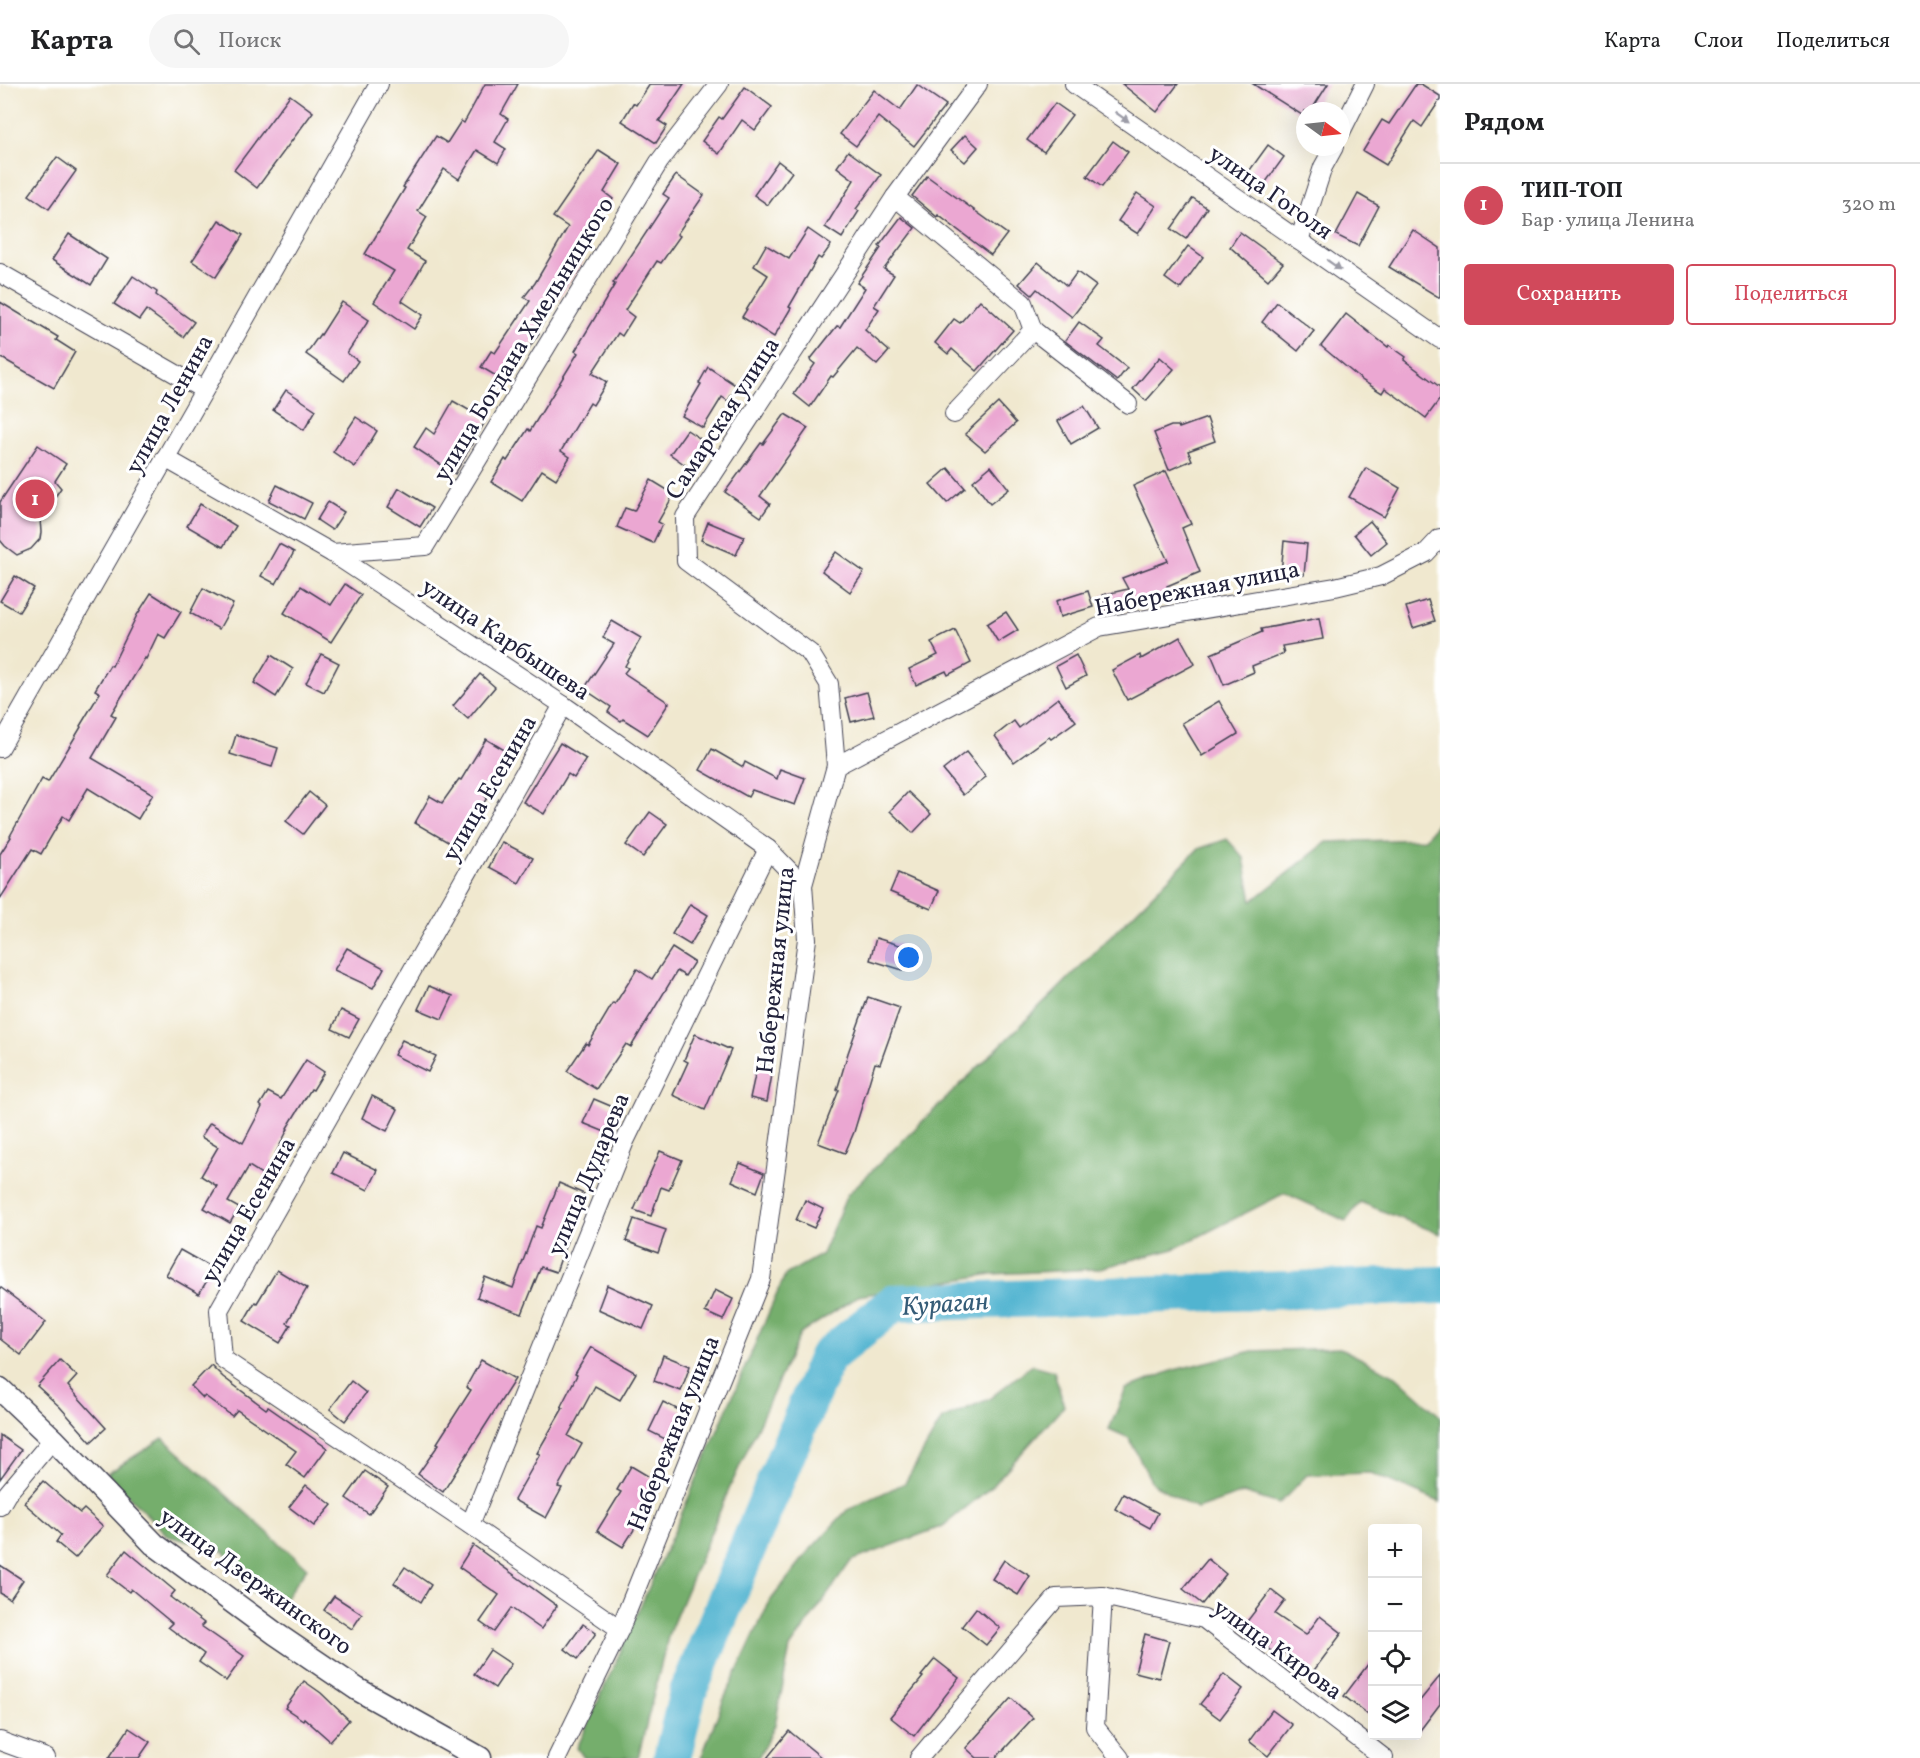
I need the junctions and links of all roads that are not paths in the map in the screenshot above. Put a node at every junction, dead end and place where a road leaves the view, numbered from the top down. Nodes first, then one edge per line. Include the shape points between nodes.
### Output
1 (380, 84) edge
2 (719, 84) edge
3 (978, 84) edge
4 (1074, 84) edge
5 (1365, 84) edge
6 (1350, 114) edge
7 (1329, 156) edge
8 (895, 198) junction
9 (1299, 241) junction
10 (0, 273) edge
11 (1033, 330) junction
12 (1440, 339) edge
13 (204, 390) junction
14 (1128, 404) dead end
15 (954, 414) dead end
16 (165, 458) junction
17 (1440, 538) edge
18 (332, 553) junction
19 (563, 705) junction
20 (0, 748) edge
21 (836, 766) junction
22 (768, 849) junction
23 (803, 885) junction
24 (0, 1389) edge
25 (53, 1439) junction
26 (0, 1506) edge
27 (470, 1525) junction
28 (1103, 1596) junction
29 (620, 1629) junction
30 (0, 1741) edge
31 (46, 1758) edge
32 (480, 1758) edge
33 (557, 1758) edge
34 (919, 1758) edge
35 (1120, 1758) edge
36 (1384, 1758) edge

1 - 13 street, улица Ленина
2 - 18 street, улица Богдана Хмельницкого via 659,162 425,546
3 - 8 street, Самарская улица
4 -> 9 street, улица Гоголя
5 - 6 street
7 - 9 street
8 - 11 street via 1023,303
8 - 21 street, Самарская улица via 685,517 686,561 810,653 829,684
9 -> 12 street, улица Гоголя
10 - 13 street
11 - 14 street
11 - 15 street
13 - 16 street, улица Ленина
16 - 18 street, улица Карбышева
16 - 20 street, улица Ленина
17 - 21 street, Набережная улица via 1426,553 1381,576 1099,627
18 - 19 street, улица Карбышева
19 - 22 street, улица Карбышева
19 - 27 street, улица Есенина via 219,1310 223,1359
21 - 23 street, Набережная улица
22 - 23 street, улица Карбышева
22 - 27 street, улица Дударева via 625,1141
23 - 29 street, Набережная улица via 807,939 761,1280
24 - 25 street, улица Дзержинского
25 - 26 street
25 - 32 street, улица Дзержинского via 154,1544 348,1683
27 - 29 street, улица Есенина
28 - 34 street, улица Кирова via 1056,1598
28 - 35 street via 1095,1727
28 - 36 street, улица Кирова via 1203,1619
29 - 33 street, Набережная улица
30 - 31 street

